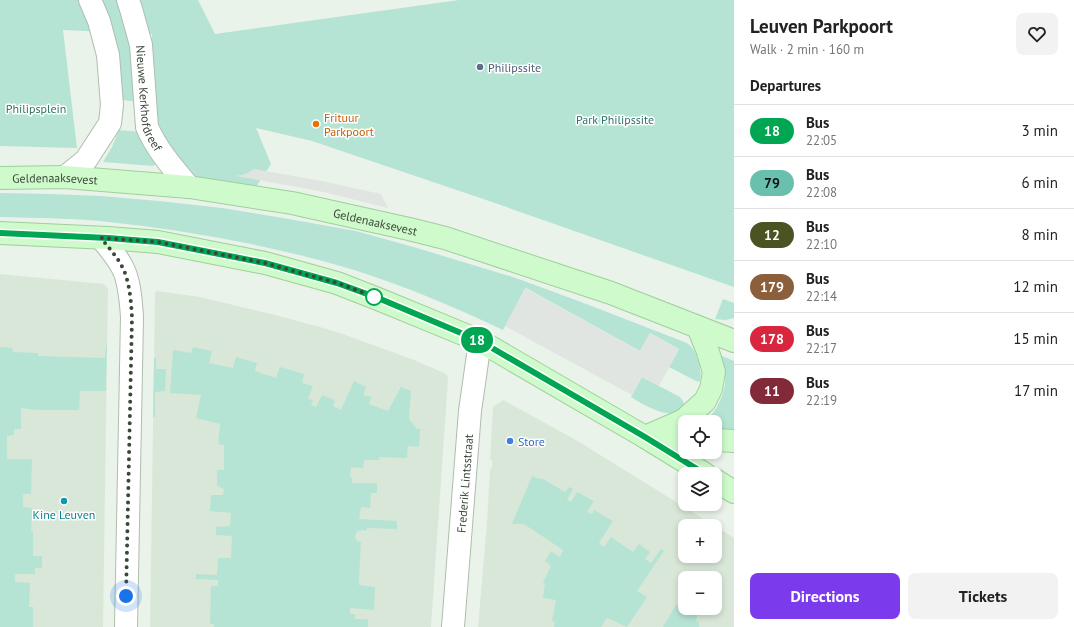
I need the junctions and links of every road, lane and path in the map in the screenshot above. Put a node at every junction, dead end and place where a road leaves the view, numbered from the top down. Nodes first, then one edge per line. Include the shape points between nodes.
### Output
1 (90, 0) edge
2 (128, 0) edge
3 (65, 177) junction
4 (0, 178) edge
5 (189, 187) junction
6 (0, 233) edge
7 (101, 238) junction
8 (698, 327) junction
9 (731, 337) edge
10 (480, 341) junction
11 (645, 437) junction
12 (678, 439) edge
13 (722, 440) edge
14 (734, 441) edge
15 (694, 467) edge
16 (722, 484) edge
17 (734, 492) edge
18 (126, 627) edge
19 (453, 627) edge

1 - 3 street via 99,21 108,55 112,105 110,123 86,160
2 - 5 street, Nieuwe Kerkhofdreef via 141,45 147,127 169,164
3 - 4 main road, Geldenaaksevest
3 - 5 main road, Geldenaaksevest
5 - 8 main road, Geldenaaksevest via 292,203 445,238 611,293
6 - 7 main road
7 - 10 main road via 158,242 265,263 337,283
7 - 18 street via 117,257 125,273 130,290 132,317
8 - 9 main road, Geldenaaksevest
8 - 11 main road via 714,372 711,389 705,401 684,420
10 - 11 main road
10 - 19 street, Frederik Lintsstraat via 470,411
11 - 12 main road
11 - 15 main road
13 - 14 main road
16 - 17 main road

